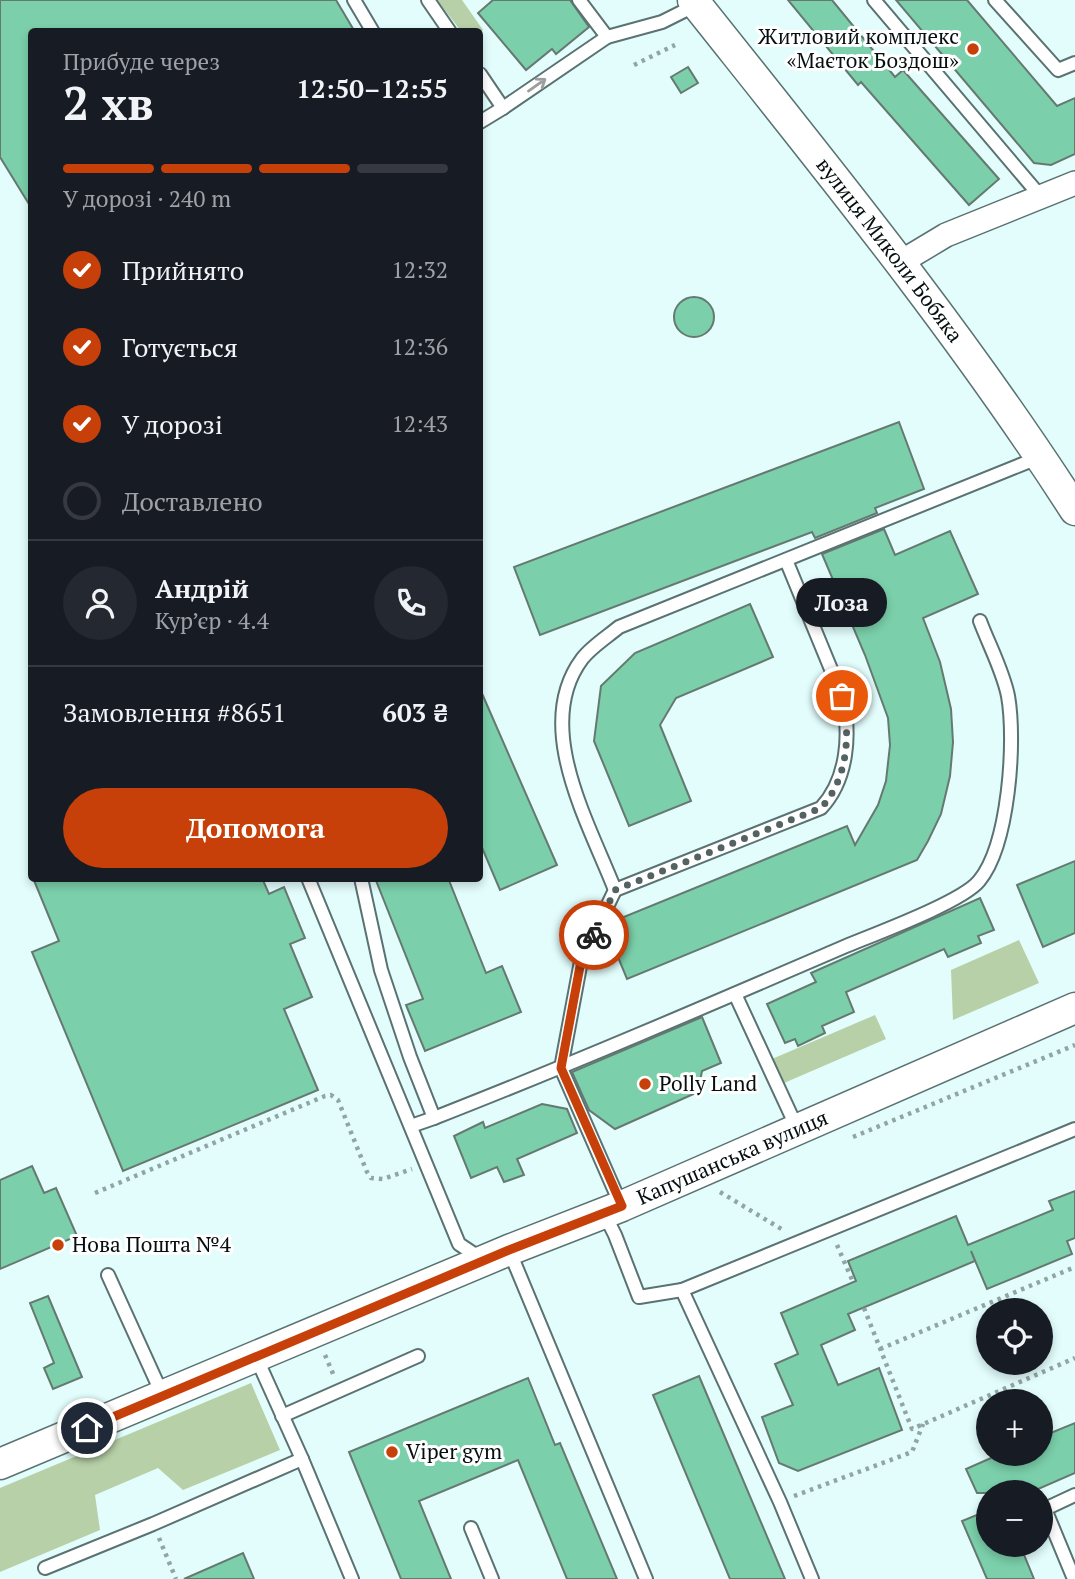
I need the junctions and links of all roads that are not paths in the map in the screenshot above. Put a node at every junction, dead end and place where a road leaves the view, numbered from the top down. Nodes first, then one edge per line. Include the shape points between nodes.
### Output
1 (354, 0) edge
2 (428, 0) edge
3 (579, 0) edge
4 (874, 0) edge
5 (995, 0) edge
6 (694, 2) edge
7 (371, 28) edge
8 (447, 28) edge
9 (607, 37) junction
10 (1075, 63) edge
11 (483, 78) edge
12 (503, 108) junction
13 (483, 120) edge
14 (1075, 183) edge
15 (1041, 197) junction
16 (901, 262) junction
17 (1040, 457) junction
18 (1075, 510) edge
19 (786, 560) junction
20 (980, 621) dead end
21 (310, 882) edge
22 (362, 882) edge
23 (615, 890) junction
24 (735, 994) junction
25 (1075, 1008) edge
26 (561, 1068) junction
27 (434, 1118) junction
28 (411, 1125) junction
29 (797, 1129) junction
30 (1075, 1129) edge
31 (613, 1209) junction
32 (496, 1255) junction
33 (108, 1275) dead end
34 (682, 1290) junction
35 (418, 1356) dead end
36 (256, 1357) junction
37 (163, 1396) junction
38 (282, 1416) junction
39 (302, 1459) junction
40 (0, 1464) edge
41 (1075, 1495) edge
42 (471, 1528) dead end
43 (45, 1568) dead end
44 (352, 1579) edge
45 (492, 1579) edge
46 (646, 1579) edge
47 (812, 1579) edge
48 (1074, 1579) edge

1 - 7 lane
2 - 8 lane
3 - 9 lane
4 - 15 lane
5 - 10 lane via 1058,70
6 - 9 lane via 662,22
6 - 16 street, вулиця Миколи Бобяка
12 -> 9 lane
11 - 12 lane
12 - 13 lane
14 - 15 street
15 - 16 street via 946,235
16 - 17 street, вулиця Миколи Бобяка
17 - 18 street, вулиця Миколи Бобяка
17 - 19 lane
19 - 23 lane via 619,627 582,659 565,694 561,729 566,765
19 - 23 lane via 847,716 842,772 834,794 821,808
20 - 24 lane via 1007,694 1011,755 1002,830 979,881 964,894
21 - 28 lane
22 - 27 lane via 381,970
23 - 26 lane via 581,961
24 - 26 lane
24 - 29 lane
25 - 29 street, Капушанська вулиця
26 - 27 lane
26 - 31 lane
27 - 28 lane
28 - 32 lane via 459,1244
29 - 31 street, Капушанська вулиця
30 - 34 lane
31 - 32 street, Капушанська вулиця
31 - 34 lane via 615,1235 639,1297
32 - 36 street, Капушанська вулиця
32 - 46 lane
33 - 37 lane
34 - 47 lane
35 - 38 lane
36 - 37 street, Капушанська вулиця
36 - 38 lane
37 - 40 street, Капушанська вулиця
38 - 39 lane
39 - 43 lane
39 - 44 lane
41 - 48 lane via 1045,1509
42 - 45 lane

